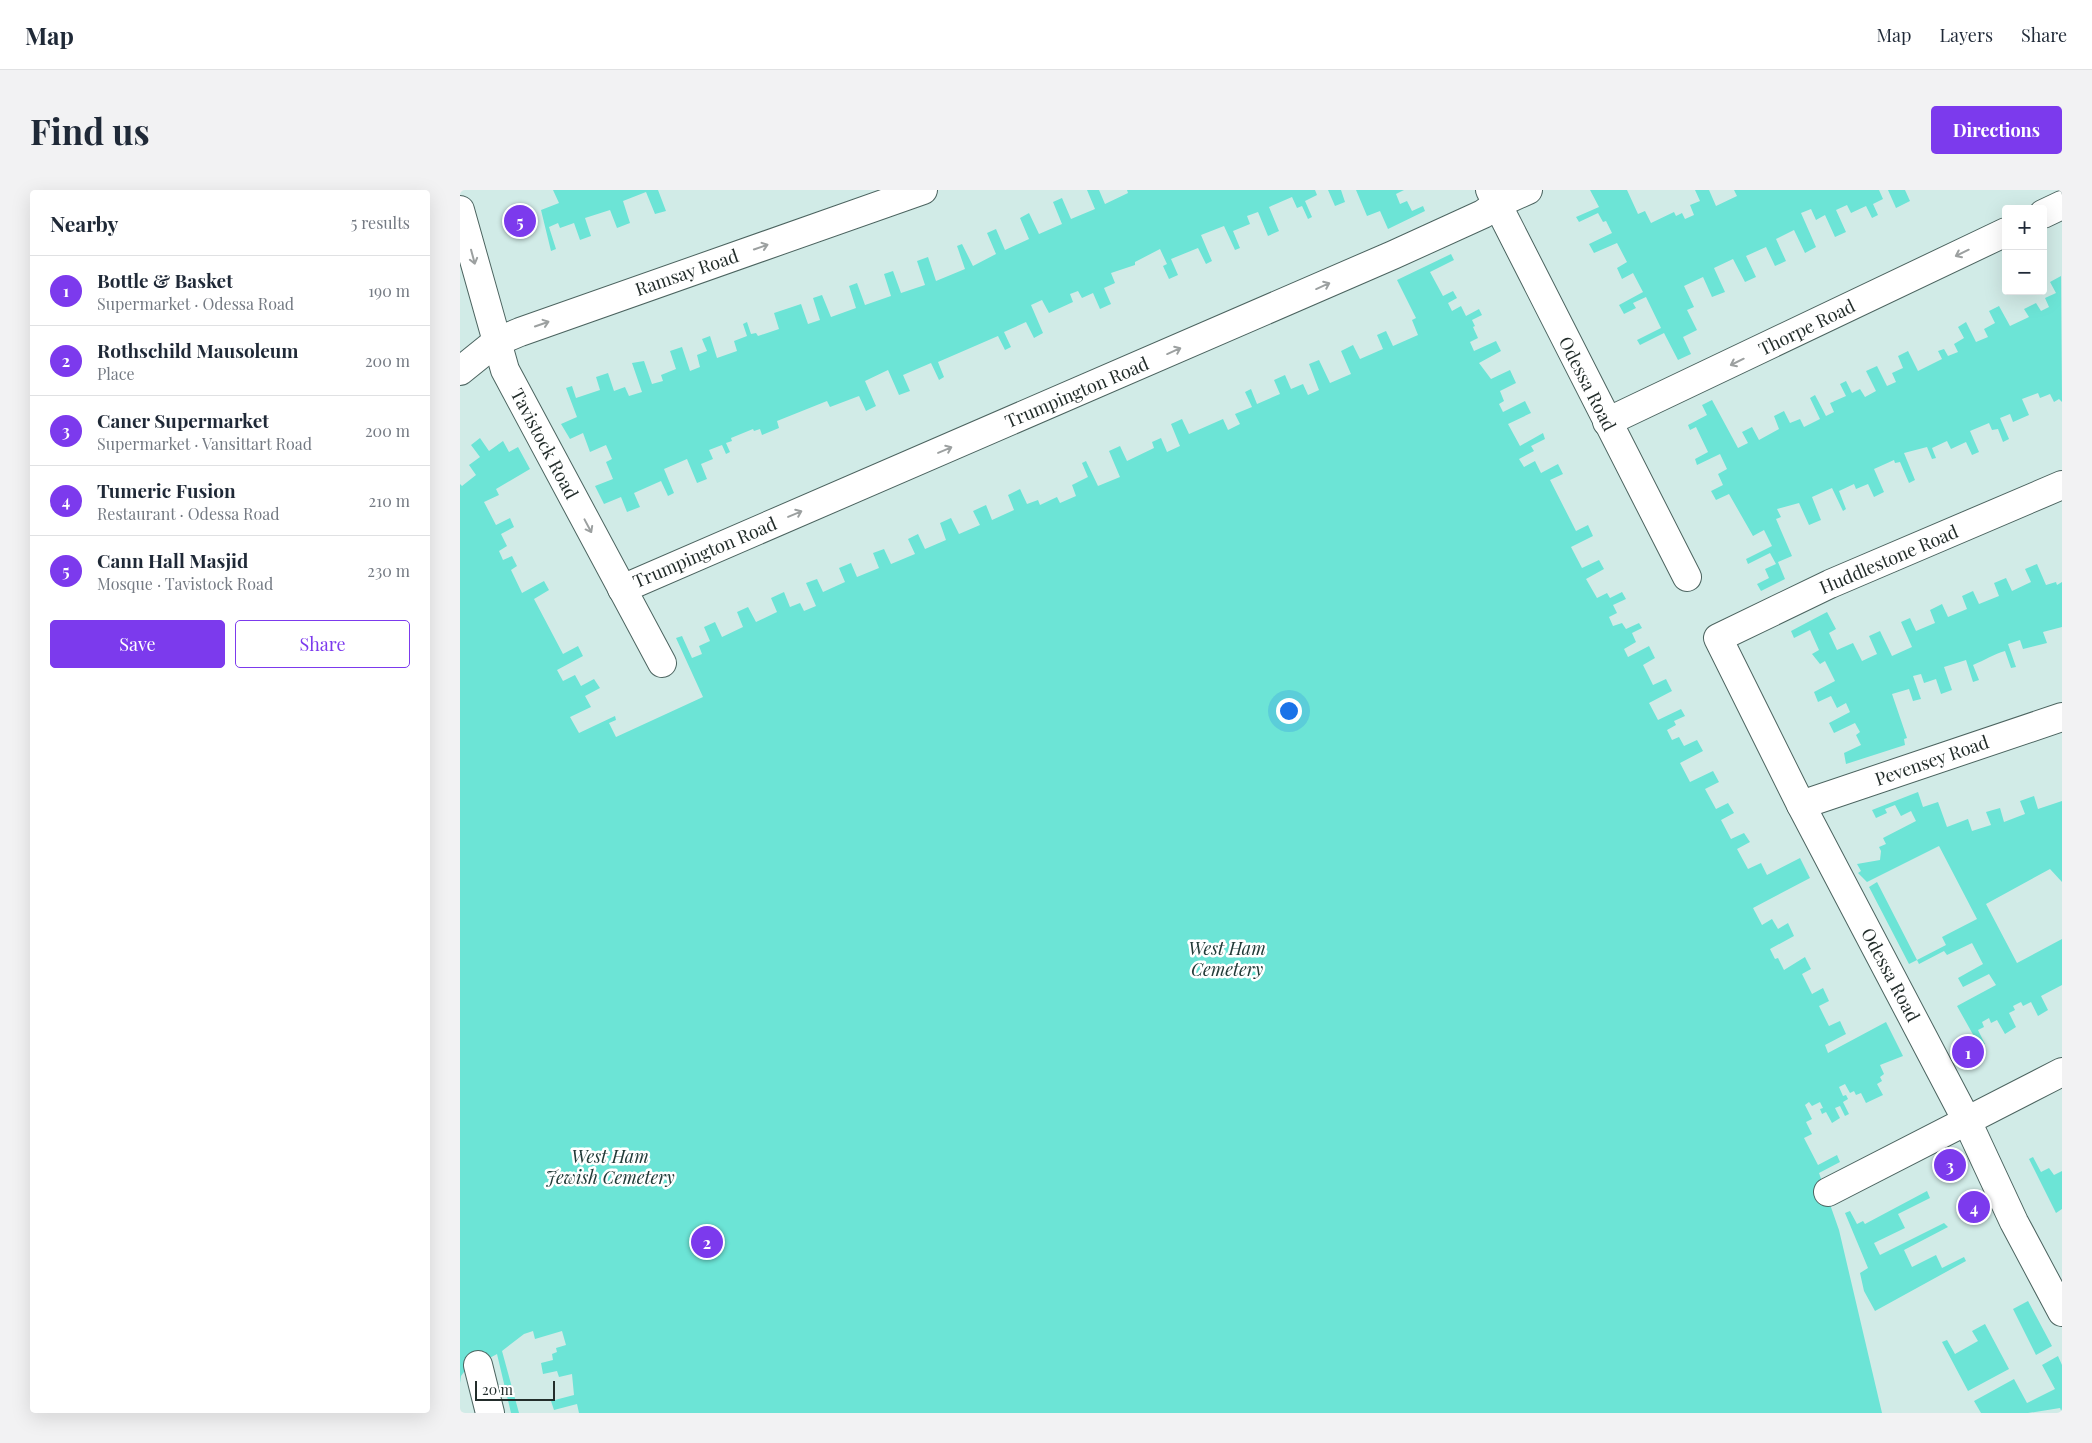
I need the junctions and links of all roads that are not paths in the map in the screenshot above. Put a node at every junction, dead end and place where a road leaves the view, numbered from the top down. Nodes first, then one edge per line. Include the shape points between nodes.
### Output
1 (923, 190) edge
2 (1528, 190) edge
3 (1493, 197) edge
4 (2062, 205) edge
5 (460, 210) edge
6 (2047, 212) edge
7 (2002, 234) edge
8 (496, 342) junction
9 (460, 371) edge
10 (1606, 422) junction
11 (2062, 485) edge
12 (1687, 577) dead end
13 (622, 589) junction
14 (1718, 638) joint
15 (662, 663) dead end
16 (2062, 717) edge
17 (1801, 805) junction
18 (2062, 1072) edge
19 (1967, 1121) junction
20 (1828, 1192) dead end
21 (2062, 1312) edge
22 (478, 1365) dead end
23 (490, 1413) edge

8 -> 1 street, Ramsay Road
2 - 3 street, Trumpington Road
3 - 10 street, Odessa Road
13 -> 3 street, Trumpington Road via 1393,255 1483,214
4 - 6 street
5 -> 8 street, Tavistock Road
7 -> 10 street, Thorpe Road
8 - 9 street, Ramsay Road
8 -> 13 street, Tavistock Road via 505,370
10 - 12 street, Odessa Road
11 - 14 street, Huddlestone Road via 1830,584
13 - 15 street, Tavistock Road
14 - 17 street, Odessa Road
16 - 17 street, Pevensey Road
17 - 19 street, Odessa Road
18 - 19 street
19 - 20 street
19 - 21 street, Odessa Road via 2014,1222
22 - 23 street

